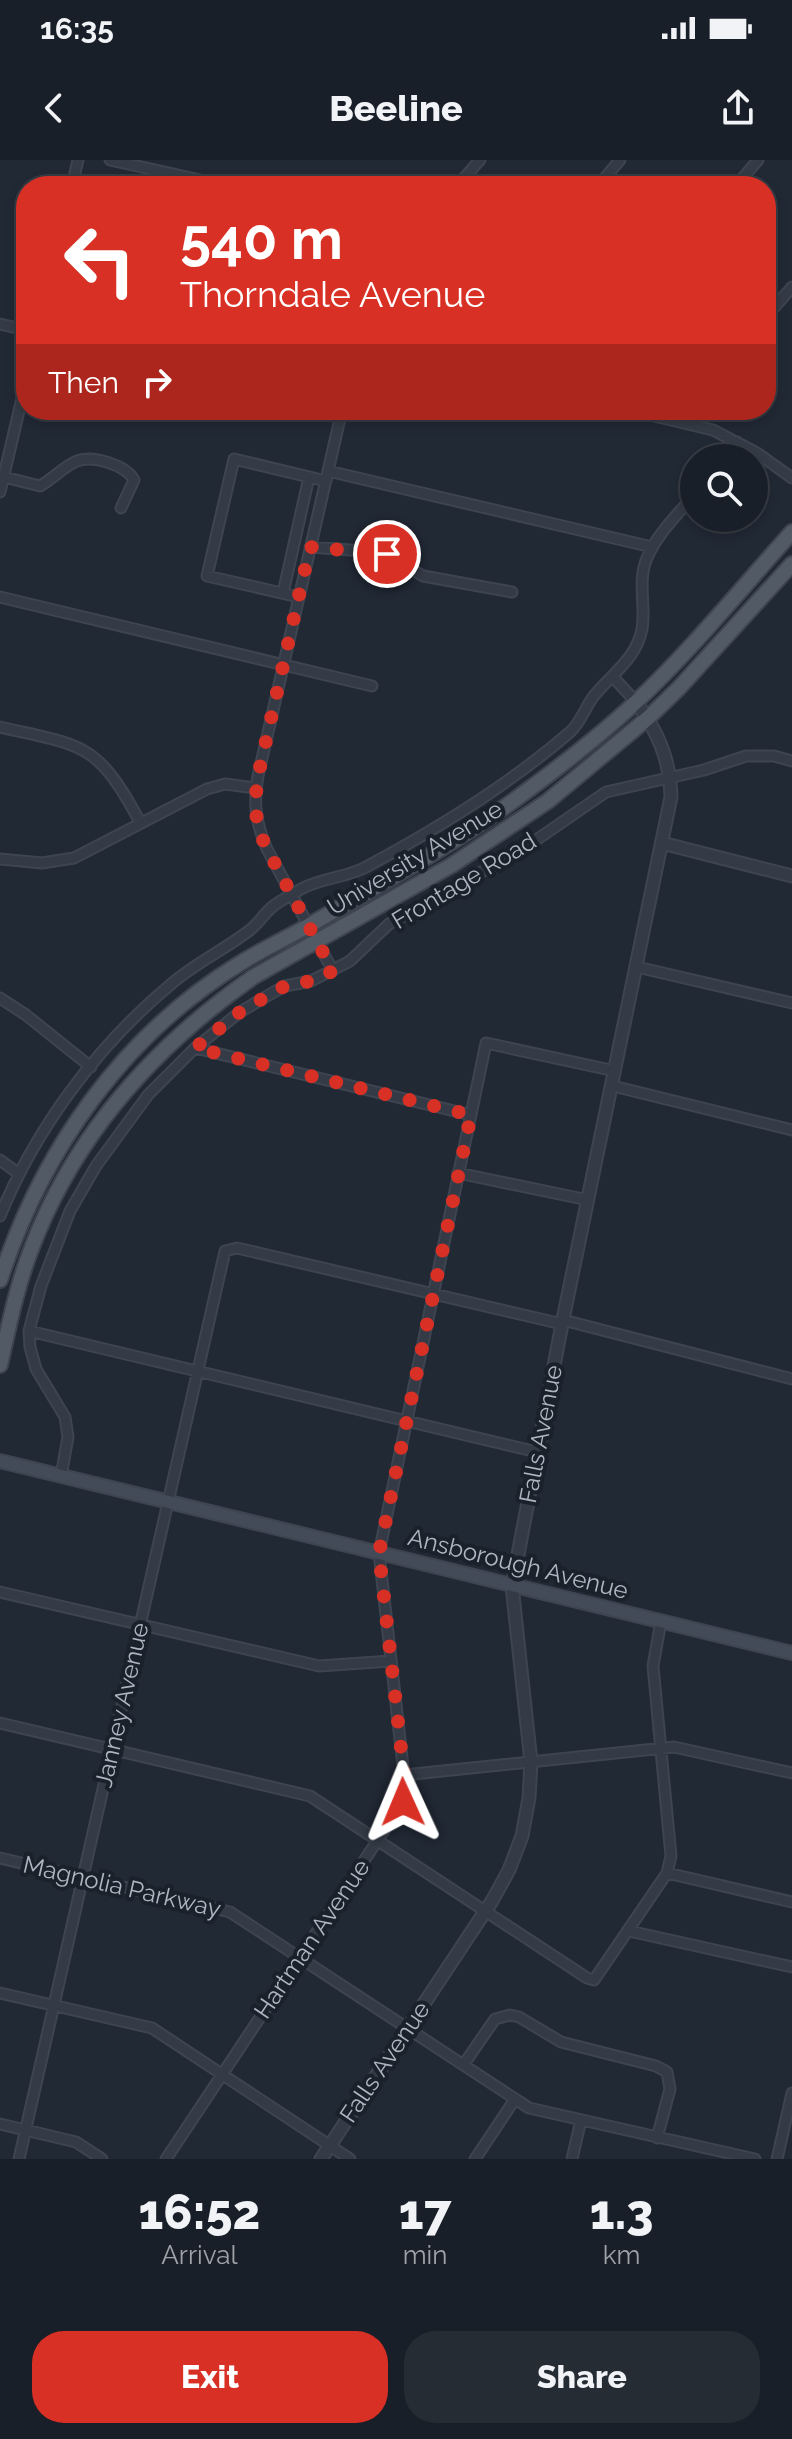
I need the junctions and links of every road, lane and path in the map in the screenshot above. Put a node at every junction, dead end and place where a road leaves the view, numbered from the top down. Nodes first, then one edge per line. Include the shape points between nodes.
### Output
1 (110, 160) edge
2 (480, 160) edge
3 (620, 160) edge
4 (758, 160) edge
5 (182, 176) edge
6 (466, 176) edge
7 (606, 176) edge
8 (744, 176) edge
9 (792, 287) edge
10 (776, 305) edge
11 (17, 420) edge
12 (340, 420) edge
13 (673, 420) edge
14 (677, 421) joint
15 (737, 442) joint
16 (327, 476) junction
17 (4, 477) junction
18 (309, 477) junction
19 (792, 478) edge
20 (0, 492) edge
21 (121, 508) dead end
22 (680, 512) edge
23 (792, 532) edge
24 (310, 547) junction
25 (652, 547) junction
26 (792, 564) edge
27 (512, 592) dead end
28 (283, 593) junction
29 (0, 597) edge
30 (299, 597) junction
31 (283, 665) junction
32 (613, 677) junction
33 (372, 686) dead end
34 (636, 702) junction
35 (648, 718) junction
36 (0, 727) edge
37 (792, 761) edge
38 (670, 779) junction
39 (256, 788) junction
40 (140, 822) junction
41 (662, 843) junction
42 (0, 859) edge
43 (792, 876) edge
44 (292, 894) junction
45 (308, 926) junction
46 (316, 941) junction
47 (637, 967) junction
48 (333, 971) junction
49 (0, 998) edge
50 (792, 1003) edge
51 (195, 1048) junction
52 (91, 1067) junction
53 (615, 1071) junction
54 (613, 1086) junction
55 (471, 1115) junction
56 (792, 1130) edge
57 (0, 1160) edge
58 (458, 1173) junction
59 (19, 1174) junction
60 (588, 1200) junction
61 (0, 1216) edge
62 (0, 1280) edge
63 (433, 1295) junction
64 (563, 1322) junction
65 (29, 1331) junction
66 (0, 1365) edge
67 (197, 1371) junction
68 (792, 1379) edge
69 (407, 1421) junction
70 (537, 1452) junction
71 (0, 1461) edge
72 (61, 1476) junction
73 (168, 1502) junction
74 (379, 1553) junction
75 (512, 1586) junction
76 (0, 1592) edge
77 (661, 1621) junction
78 (140, 1624) junction
79 (792, 1653) edge
80 (391, 1661) junction
81 (0, 1723) edge
82 (659, 1748) junction
83 (112, 1749) junction
84 (531, 1762) junction
85 (792, 1773) edge
86 (404, 1775) junction
87 (378, 1841) junction
88 (0, 1858) edge
89 (667, 1873) junction
90 (83, 1878) junction
91 (792, 1902) edge
92 (485, 1912) junction
93 (629, 1931) junction
94 (300, 1958) junction
95 (792, 1967) edge
96 (0, 1993) edge
97 (54, 2005) junction
98 (408, 2028) junction
99 (464, 2064) junction
100 (222, 2075) junction
101 (792, 2093) edge
102 (515, 2099) junction
103 (581, 2120) junction
104 (0, 2124) edge
105 (26, 2130) junction
106 (657, 2138) junction
107 (330, 2145) junction
108 (19, 2159) edge
109 (102, 2159) edge
110 (166, 2159) edge
111 (321, 2159) edge
112 (350, 2159) edge
113 (475, 2159) edge
114 (572, 2159) edge
115 (755, 2159) edge
116 (777, 2159) edge

1 - 5 street
2 - 6 street
3 - 7 street
4 - 8 street
9 - 10 street
11 - 17 street
12 - 16 street
13 - 14 street
14 - 15 street
15 - 19 street
16 - 18 street
16 - 24 street
16 - 25 street
17 - 20 street
17 - 21 street via 40,486 83,459 121,466 134,480
18 - 28 street
18 - 28 street via 234,459 207,576
22 - 25 street
23 - 34 main road, University Avenue
24 - 27 street via 387,554 423,576
24 - 30 street
25 - 32 street via 642,574 641,632 632,655
26 - 35 main road, University Avenue
28 - 30 street
29 - 31 street
30 - 31 street
31 - 33 street
31 - 39 street
32 - 34 street, Falls Avenue
32 - 44 street via 572,730 484,796 361,869
34 - 35 street, Falls Avenue
34 - 45 main road, University Avenue via 507,805
35 - 38 street, Falls Avenue via 664,748
35 - 46 main road, University Avenue via 509,829
36 - 40 street via 89,751 122,788
37 - 38 street, Frontage Road via 746,756
38 - 41 street, Falls Avenue
38 - 48 street, Frontage Road via 596,797 526,847 389,924 360,954
39 - 40 street via 216,786
39 - 44 street via 258,829
40 - 42 street via 74,858 34,863
41 - 43 street
41 - 47 street, Falls Avenue
44 - 45 street
44 - 52 street via 170,985
45 - 46 street
45 - 62 main road, University Avenue via 221,975 120,1064 76,1120 42,1176
46 - 48 street
46 - 66 main road, University Avenue via 253,977 181,1032 101,1119 43,1220 13,1303
47 - 50 street
47 - 53 street, Falls Avenue
48 - 51 street, Frontage Road via 274,992
49 - 52 street
51 - 55 street
51 - 65 street, Frontage Road via 134,1112 84,1186 48,1264
52 - 59 street
53 - 54 street, Falls Avenue
53 - 55 street, Hartman Avenue via 486,1043
54 - 56 street
54 - 60 street, Falls Avenue
55 - 58 street, Hartman Avenue
57 - 59 street
58 - 60 street
58 - 63 street, Hartman Avenue
59 - 61 street
60 - 64 street, Falls Avenue
63 - 64 street
63 - 67 street, Janney Avenue via 237,1248 225,1251
63 - 69 street, Hartman Avenue
64 - 68 street
64 - 70 street, Falls Avenue
65 - 67 street
65 - 72 street, Frontage Road via 32,1359 65,1417 67,1447
67 - 69 street
67 - 73 street, Janney Avenue
69 - 70 street
69 - 74 street, Hartman Avenue
70 - 75 street, Falls Avenue
71 - 72 main road, Ansborough Avenue
72 - 73 main road, Ansborough Avenue
73 - 74 main road, Ansborough Avenue
73 - 78 street, Janney Avenue
74 - 75 main road, Ansborough Avenue
74 - 80 street, Hartman Avenue
75 - 77 main road, Ansborough Avenue
75 - 84 street, Falls Avenue
76 - 78 street
77 - 79 main road, Ansborough Avenue
77 - 82 street via 653,1666
78 - 80 street via 319,1666
78 - 83 street, Janney Avenue
80 - 86 street, Hartman Avenue
81 - 83 street
82 - 84 street
82 - 85 street
82 - 89 street via 670,1839
83 - 87 street via 310,1796
83 - 90 street, Janney Avenue
84 - 86 street
84 - 92 street, Falls Avenue via 522,1836
86 - 87 street, Hartman Avenue via 403,1802
87 - 92 street
87 - 94 street, Hartman Avenue
88 - 90 street, Magnolia Parkway
89 - 91 street
89 - 93 street
90 - 94 street, Magnolia Parkway via 230,1912
90 - 97 street, Janney Avenue
92 - 93 street via 594,1980
92 - 98 street, Falls Avenue
93 - 95 street
94 - 98 street, Magnolia Parkway
94 - 100 street, Hartman Avenue
96 - 97 street
97 - 100 street via 152,2028
97 - 105 street, Janney Avenue
98 - 99 street, Magnolia Parkway
98 - 107 street, Falls Avenue
99 - 102 street, Magnolia Parkway
99 - 106 street via 495,2019 510,2015 561,2042 656,2066 667,2072 670,2089
100 - 107 street
100 - 110 street, Hartman Avenue
101 - 116 street
102 - 103 street, Magnolia Parkway via 529,2108
102 - 113 street
103 - 106 street, Magnolia Parkway
103 - 114 street
104 - 105 street
105 - 108 street, Janney Avenue
105 - 109 street via 76,2142
106 - 115 street, Magnolia Parkway
107 - 111 street, Falls Avenue
107 - 112 street

